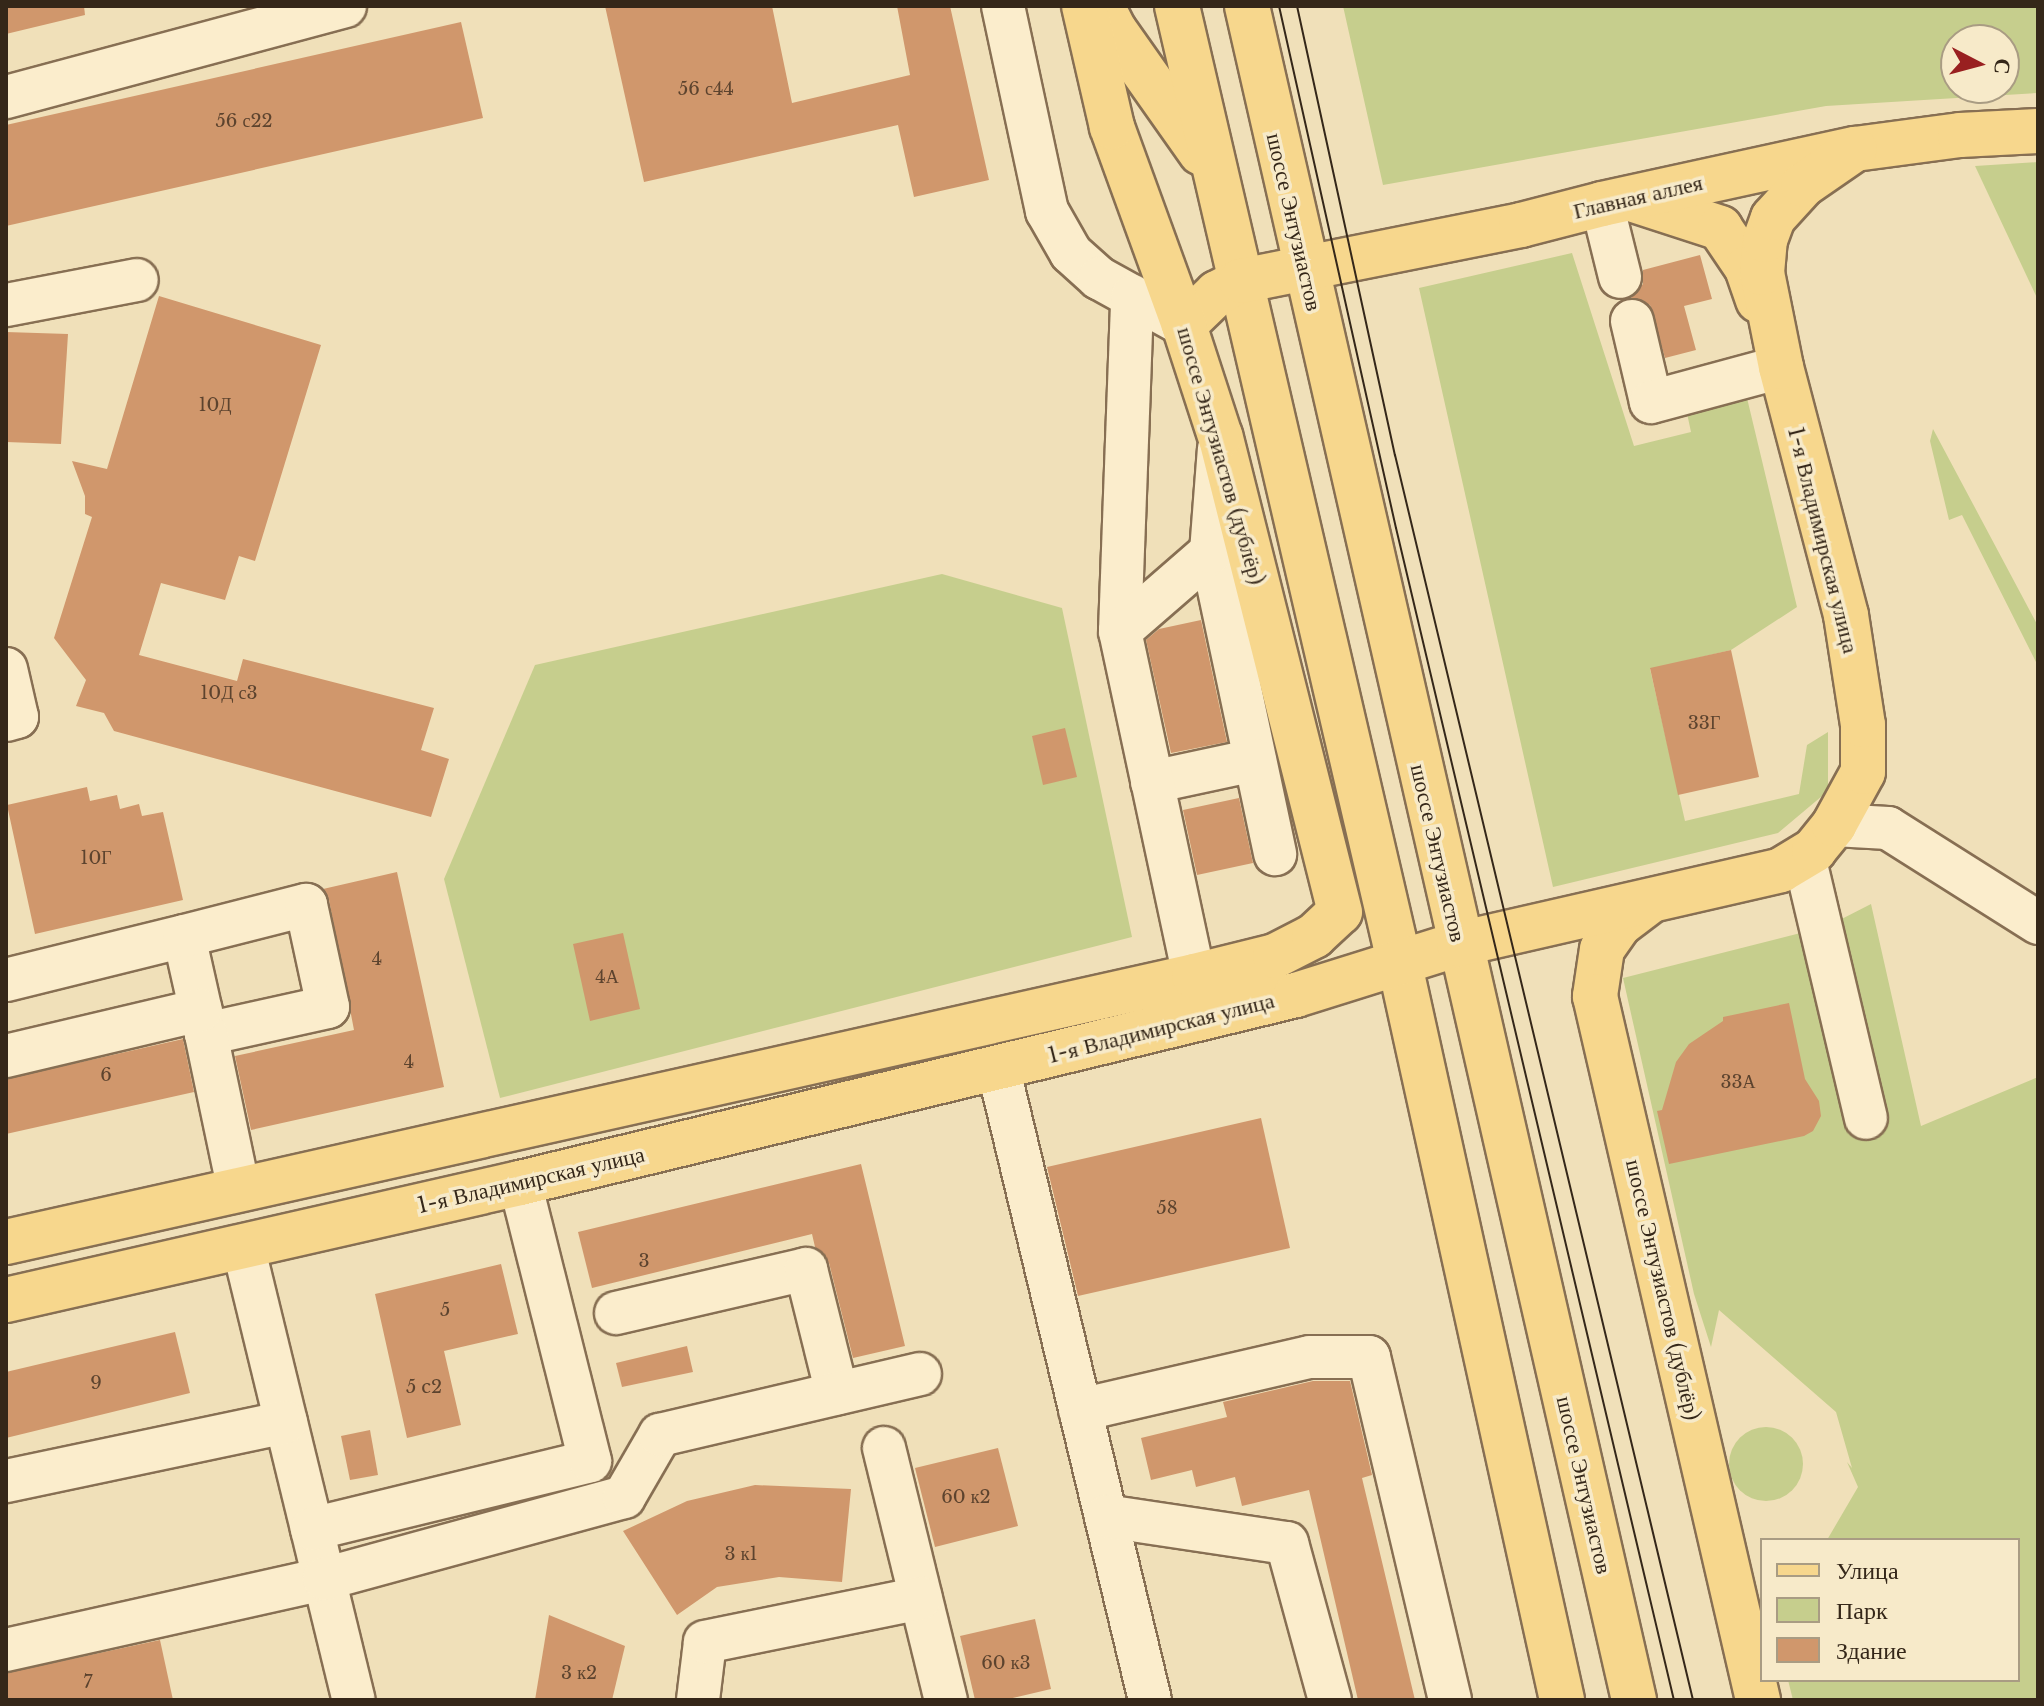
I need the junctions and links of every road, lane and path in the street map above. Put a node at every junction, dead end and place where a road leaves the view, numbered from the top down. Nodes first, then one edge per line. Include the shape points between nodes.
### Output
1 (345, 6) edge
2 (1003, 6) edge
3 (1084, 6) edge
4 (1102, 6) edge
5 (1177, 6) edge
6 (1247, 6) edge
7 (6, 97) edge
8 (2038, 131) edge
9 (1855, 149) junction
10 (1215, 175) junction
11 (1616, 201) junction
12 (1305, 268) junction
13 (1620, 277) dead end
14 (137, 280) dead end
15 (1241, 281) junction
16 (1128, 293) junction
17 (6, 305) edge
18 (1632, 321) dead end
19 (1184, 325) junction
20 (1781, 367) junction
21 (1220, 436) junction
22 (1211, 552) junction
23 (1120, 631) junction
24 (6, 669) edge
25 (6, 720) edge
26 (1255, 760) junction
27 (1152, 782) junction
28 (1834, 825) junction
29 (1275, 854) dead end
30 (1804, 856) junction
31 (1384, 900) junction
32 (1652, 900) junction
33 (1340, 912) junction
34 (2038, 923) edge
35 (184, 936) junction
36 (1459, 944) junction
37 (1400, 965) junction
38 (1194, 976) junction
39 (6, 980) edge
40 (203, 1022) junction
41 (6, 1056) edge
42 (998, 1067) junction
43 (1866, 1118) dead end
44 (520, 1183) junction
45 (239, 1190) junction
46 (6, 1242) edge
47 (243, 1246) junction
48 (6, 1300) edge
49 (616, 1313) dead end
50 (920, 1374) dead end
51 (837, 1393) junction
52 (1080, 1410) junction
53 (286, 1422) junction
54 (884, 1448) dead end
55 (6, 1481) edge
56 (1106, 1516) junction
57 (312, 1529) junction
58 (324, 1579) junction
59 (921, 1598) junction
60 (6, 1650) edge
61 (354, 1700) edge
62 (698, 1700) edge
63 (946, 1700) edge
64 (1150, 1700) edge
65 (1330, 1700) edge
66 (1450, 1700) edge
67 (1562, 1700) edge
68 (1634, 1700) edge
69 (1758, 1700) edge

1 - 7 lane
2 - 16 lane via 1047,211 1071,253 1099,278
3 - 19 main road, шоссе Энтузиастов (дублёр) via 1112,127
4 - 10 main road
5 - 10 main road
6 - 12 main road, шоссе Энтузиастов
8 - 9 main road, Главная аллея
9 - 11 main road, Главная аллея
9 - 20 main road, 1-я Владимирская улица via 1803,185 1769,229 1762,273
10 - 15 main road
11 - 12 main road, Главная аллея
11 - 13 lane
11 - 20 main road, 1-я Владимирская улица via 1720,228 1747,268
12 - 15 main road, Главная аллея
12 - 36 main road, шоссе Энтузиастов
14 - 17 lane
15 - 19 main road via 1217,293
15 - 31 main road
16 - 19 lane
16 - 23 lane
18 - 20 lane via 1651,402
19 - 21 main road, шоссе Энтузиастов (дублёр)
20 - 28 main road, 1-я Владимирская улица via 1846,615 1863,725 1863,772
21 - 22 lane
21 - 33 main road, шоссе Энтузиастов (дублёр)
22 - 23 lane
22 - 26 lane
23 - 27 lane
24 - 25 lane via 17,717
26 - 27 lane
26 - 29 lane
27 - 38 lane
28 - 30 main road, 1-я Владимирская улица
28 - 34 lane via 1888,828
30 - 32 main road, 1-я Владимирская улица via 1781,870
30 - 43 lane
31 - 33 lane
31 - 37 main road
32 - 36 main road, 1-я Владимирская улица
32 - 69 main road, шоссе Энтузиастов (дублёр) via 1619,925 1602,949 1595,996
33 - 38 main road, 1-я Владимирская улица via 1314,936 1275,956
35 - 39 lane
35 - 40 lane
35 - 40 lane via 306,905 328,1007
36 - 37 main road, 1-я Владимирская улица
36 - 68 main road, шоссе Энтузиастов
37 - 42 main road, 1-я Владимирская улица
37 - 67 main road
38 - 45 main road, 1-я Владимирская улица
40 - 41 lane
40 - 45 lane
42 - 44 main road, 1-я Владимирская улица
42 - 52 lane
44 - 47 main road, 1-я Владимирская улица
44 - 57 lane via 590,1461
45 - 46 main road, 1-я Владимирская улица
47 - 48 main road, 1-я Владимирская улица
47 - 53 lane
49 - 51 lane via 806,1269
50 - 51 lane
51 - 58 lane via 660,1435 624,1497
52 - 56 lane
52 - 66 lane via 1310,1357 1369,1357
53 - 55 lane
53 - 57 lane
54 - 59 lane
56 - 64 lane
56 - 65 lane via 1287,1543
57 - 58 lane
58 - 60 lane
58 - 61 lane
59 - 62 lane via 705,1642
59 - 63 lane

